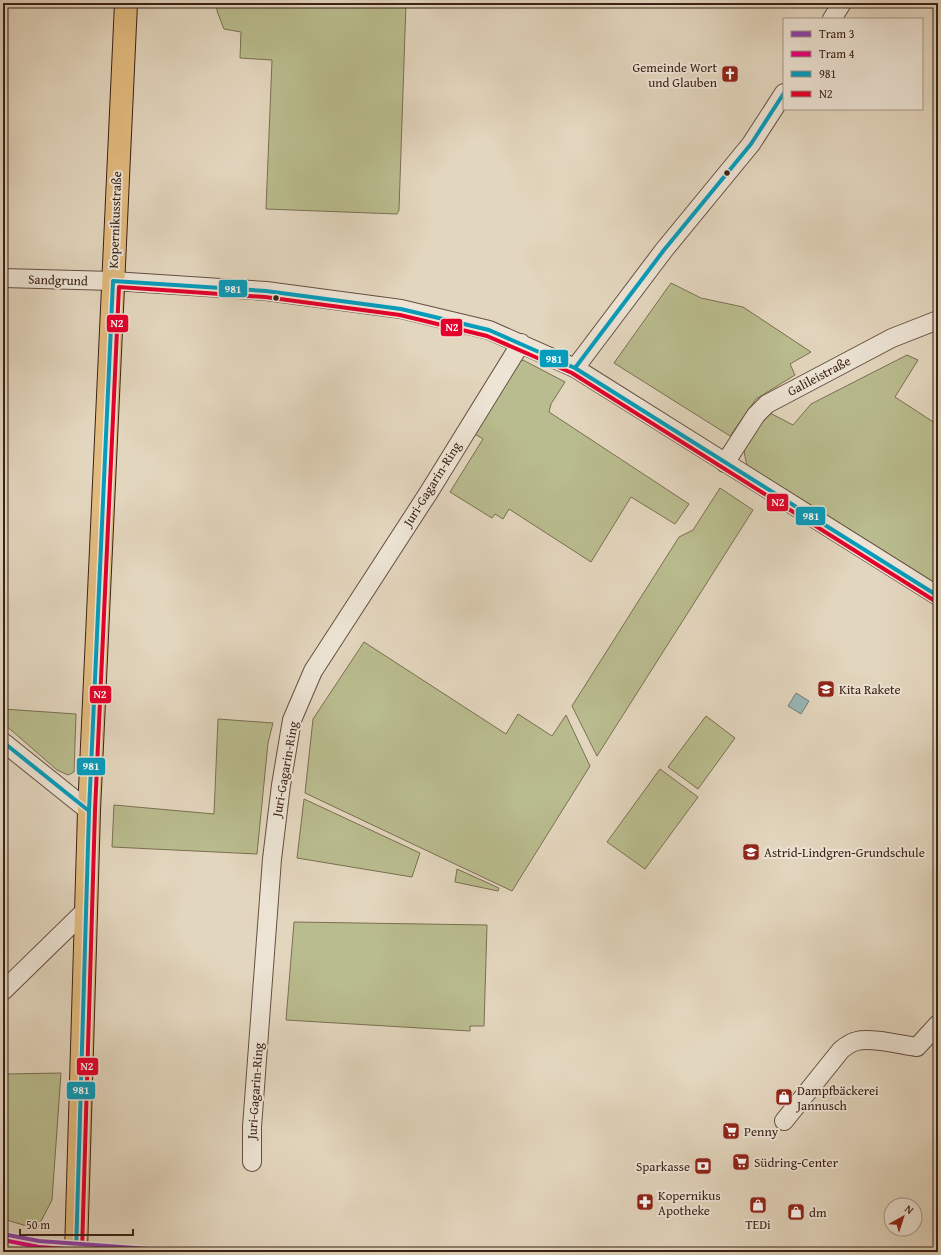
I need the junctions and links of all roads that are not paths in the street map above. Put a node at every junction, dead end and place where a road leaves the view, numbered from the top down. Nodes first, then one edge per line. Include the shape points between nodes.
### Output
1 (126, 3) edge
2 (842, 3) edge
3 (833, 18) edge
4 (783, 95) edge
5 (3, 278) edge
6 (113, 281) junction
7 (938, 320) edge
8 (521, 343) junction
9 (575, 368) junction
10 (725, 463) junction
11 (938, 596) edge
12 (3, 742) edge
13 (89, 811) junction
14 (87, 909) junction
15 (3, 991) edge
16 (938, 1024) edge
17 (784, 1121) dead end
18 (252, 1162) dead end
19 (76, 1252) edge

1 - 6 main road, Kopernikusstraße
2 - 3 street
4 - 9 street via 751,144 664,250
5 - 6 street, Sandgrund
6 - 8 street, Sandgrund via 266,291 401,309 489,330
6 - 13 main road, Kopernikusstraße
7 - 10 street, Galileistraße via 892,338 767,404 756,415
8 - 9 street, Sandgrund
8 - 18 street, Juri-Gagarin-Ring via 429,492 313,670 292,720 281,785 270,882 252,1127
9 - 10 street, Sandgrund
10 - 11 street, Sandgrund
12 - 13 street
13 - 14 main road, Kopernikusstraße
14 - 15 street
14 - 19 main road, Kopernikusstraße
16 - 17 street via 917,1048 859,1040 851,1043 841,1050

